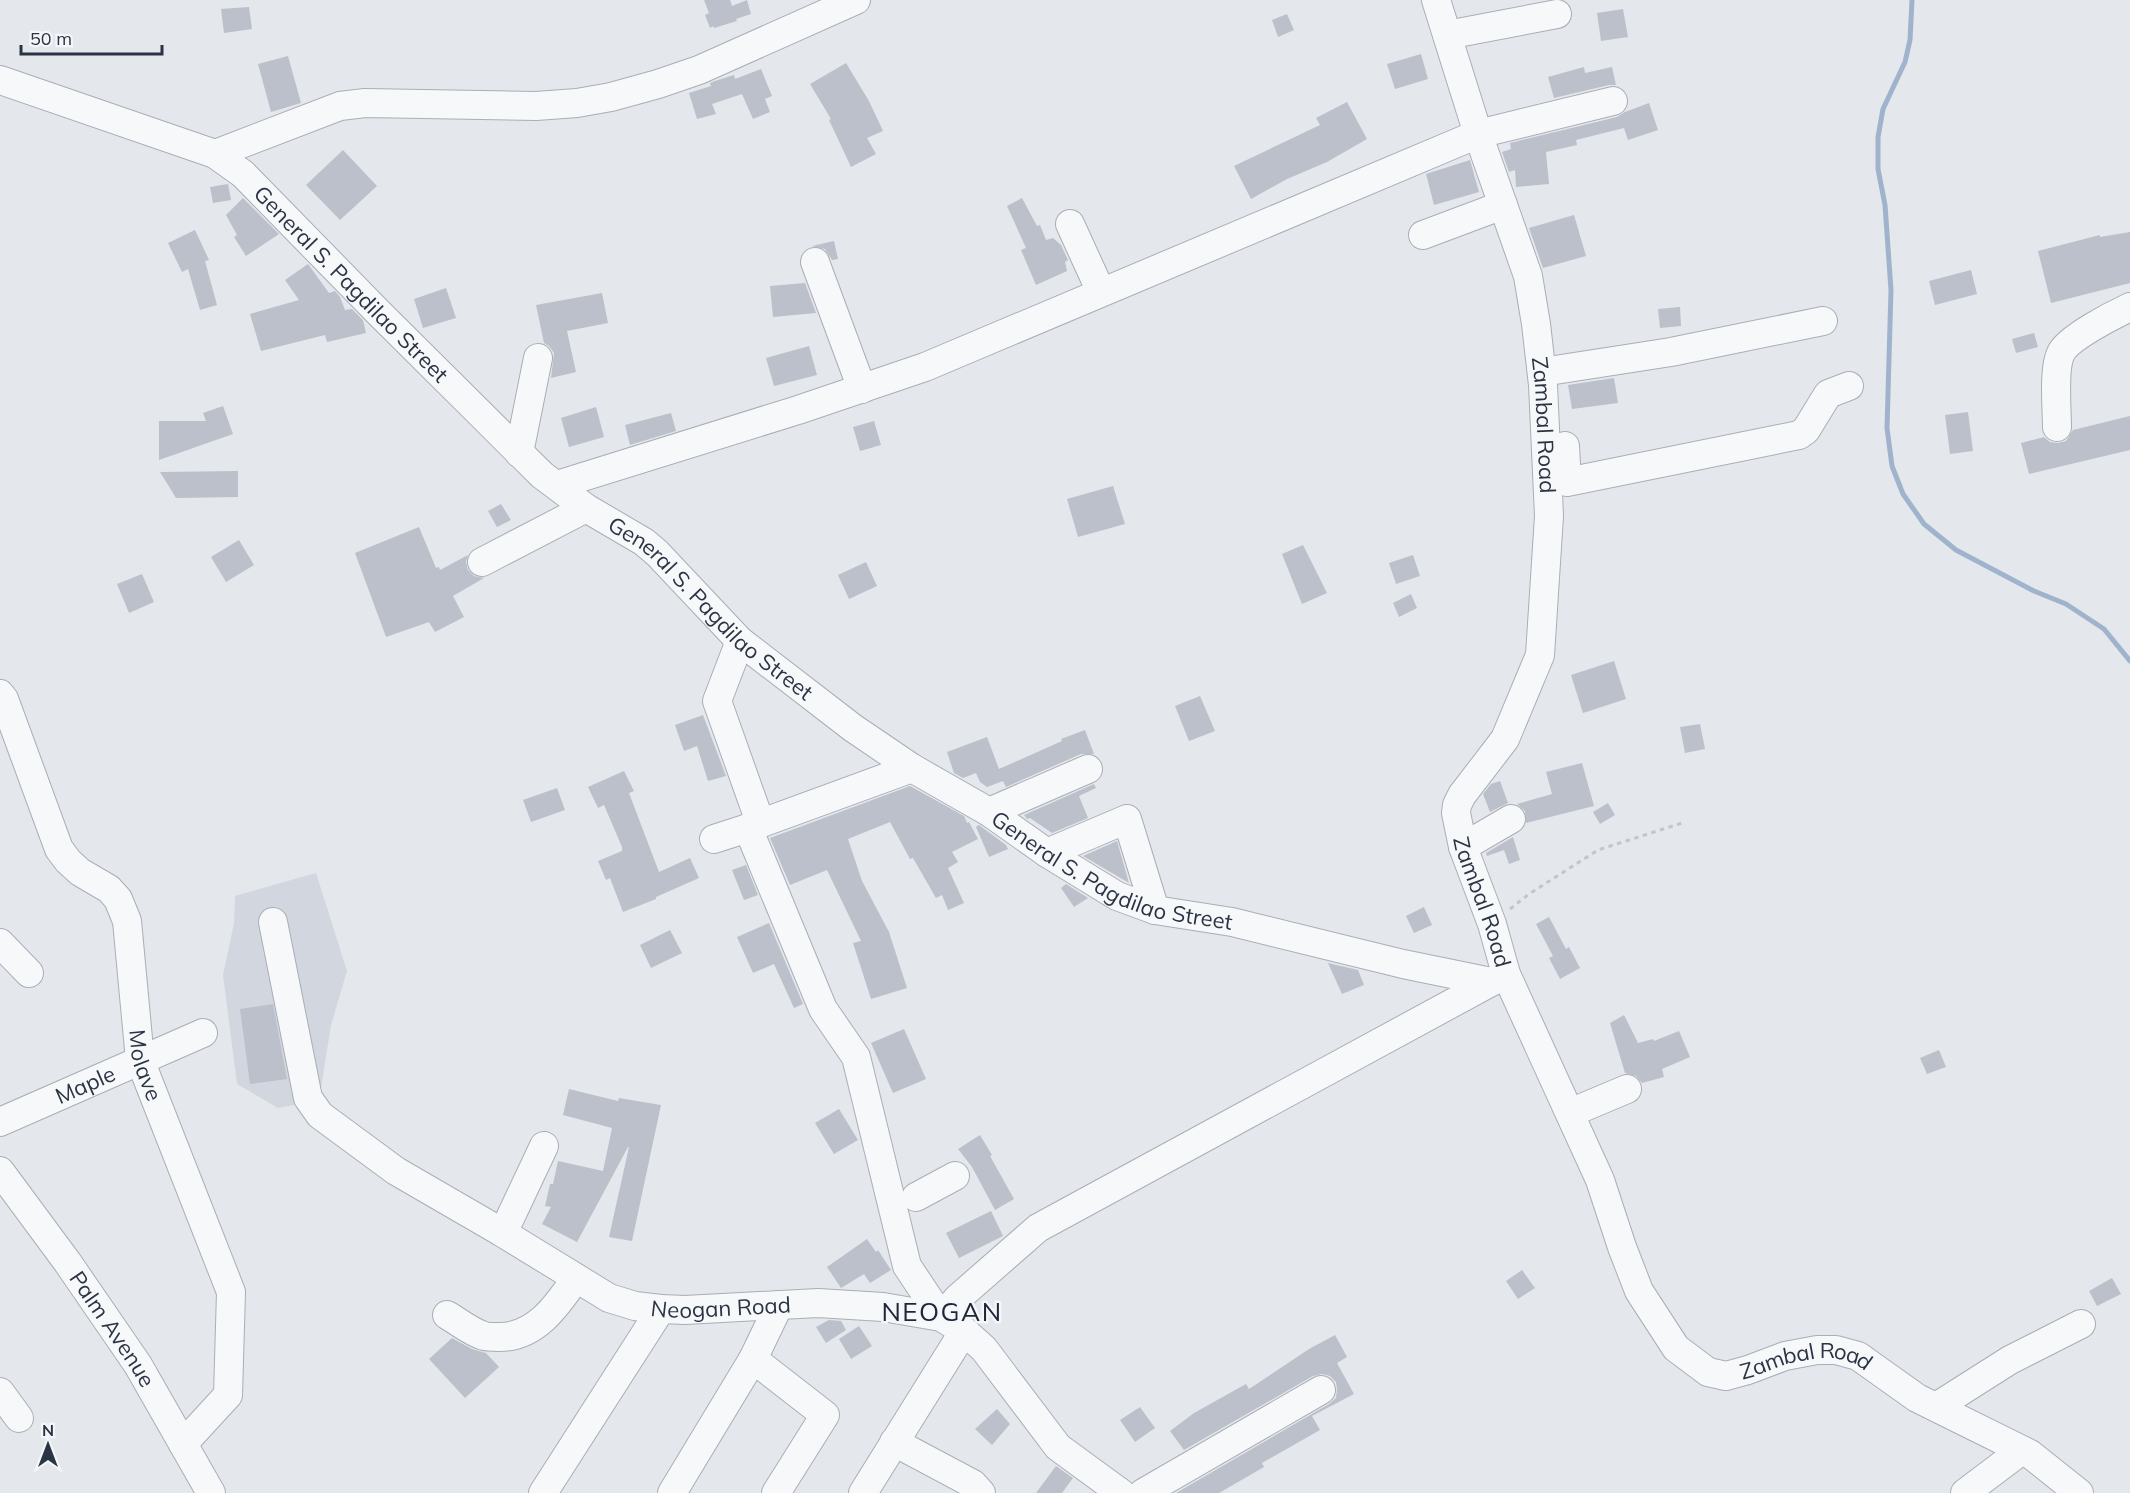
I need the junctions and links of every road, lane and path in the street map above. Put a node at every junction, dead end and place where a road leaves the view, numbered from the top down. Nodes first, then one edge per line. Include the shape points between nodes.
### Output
1 (856, 0) edge
2 (1436, 0) edge
3 (1557, 14) dead end
4 (1447, 35) junction
5 (0, 80) edge
6 (1613, 101) dead end
7 (1478, 134) junction
8 (215, 154) junction
9 (1503, 205) junction
10 (1070, 224) dead end
11 (1424, 235) dead end
12 (815, 262) dead end
13 (1101, 292) junction
14 (2130, 307) edge
15 (1822, 321) dead end
16 (538, 358) dead end
17 (1551, 370) junction
18 (1849, 386) dead end
19 (862, 389) junction
20 (2057, 427) dead end
21 (519, 453) junction
22 (557, 485) junction
23 (586, 508) junction
24 (482, 561) dead end
25 (740, 642) junction
26 (0, 694) edge
27 (912, 768) junction
28 (1088, 769) dead end
29 (989, 812) junction
30 (1511, 819) dead end
31 (1685, 822) dead end
32 (754, 825) junction
33 (714, 839) dead end
34 (1463, 847) junction
35 (1047, 853) junction
36 (1155, 910) junction
37 (273, 922) dead end
38 (1492, 924) junction
39 (0, 943) edge
40 (29, 973) dead end
41 (1498, 978) junction
42 (203, 1033) dead end
43 (140, 1060) junction
44 (1627, 1089) dead end
45 (1570, 1113) junction
46 (0, 1122) edge
47 (544, 1146) dead end
48 (0, 1172) edge
49 (955, 1176) dead end
50 (916, 1197) dead end
51 (503, 1233) junction
52 (576, 1278) junction
53 (779, 1305) junction
54 (661, 1309) junction
55 (447, 1316) dead end
56 (953, 1324) junction
57 (2081, 1324) dead end
58 (753, 1359) junction
59 (1321, 1390) dead end
60 (0, 1392) edge
61 (1936, 1407) junction
62 (19, 1418) dead end
63 (894, 1442) junction
64 (183, 1444) junction
65 (2022, 1450) junction
66 (1089, 1482) edge
67 (211, 1493) edge
68 (543, 1493) edge
69 (672, 1493) edge
70 (776, 1493) edge
71 (863, 1493) edge
72 (981, 1493) edge
73 (1121, 1493) edge
74 (1143, 1493) edge
75 (1965, 1493) edge
76 (2079, 1493) edge

1 - 8 street via 699,70 611,97 536,106 340,106
2 - 4 street, Zambal Road
3 - 4 street
4 - 7 street, Zambal Road
5 - 8 street, General S. Pagdilao Street
6 - 7 street
7 - 9 street, Zambal Road
7 - 13 street
8 - 21 street, General S. Pagdilao Street via 243,174
9 - 11 street
9 - 17 street, Zambal Road via 1528,276 1536,324
10 - 13 street
12 - 19 street
13 - 19 street via 925,367
14 - 20 street via 2067,344 2060,355
15 - 17 street via 1671,352
16 - 21 street
17 - 18 street via 1567,482 1799,435 1828,394
17 - 34 street, Zambal Road via 1549,516 1540,655 1505,740 1457,806
19 - 22 street
21 - 22 street, General S. Pagdilao Street
22 - 23 street, General S. Pagdilao Street
23 - 24 street
23 - 25 street, General S. Pagdilao Street via 657,553
25 - 27 street, General S. Pagdilao Street via 852,728
25 - 32 street via 717,701
26 - 43 street, Molave via 59,849 80,872 118,898 127,921
27 - 29 street, General S. Pagdilao Street
27 - 32 street
28 - 29 street
29 - 35 street, General S. Pagdilao Street
30 - 34 street
31 - 38 path via 1598,850 1528,894
32 - 33 street
32 - 56 street via 823,1009 856,1057 908,1266
34 - 38 street, Zambal Road
35 - 36 street, General S. Pagdilao Street via 1117,896
35 - 36 street via 1127,819
36 - 41 street, General S. Pagdilao Street via 1232,922 1403,964
37 - 51 street, Neogan Road via 308,1098 320,1115 396,1171
38 - 41 street, Zambal Road
39 - 40 street
41 - 45 street, Zambal Road
41 - 56 street via 1038,1228 958,1298
42 - 43 street, Maple
43 - 46 street, Maple
43 - 64 street, Molave via 231,1292 228,1395
44 - 45 street
45 - 61 street, Zambal Road via 1600,1180 1639,1291 1676,1348 1708,1372 1726,1376 1785,1356 1836,1350 1858,1356
47 - 51 street
48 - 64 street, Palm Avenue via 138,1365
49 - 50 street
51 - 52 street, Neogan Road
52 - 54 street, Neogan Road via 609,1298
52 - 55 street via 558,1304 527,1331 485,1337
53 - 54 street, Neogan Road
53 - 56 street, Neogan Road via 856,1304
53 - 58 street
54 - 68 street
56 - 63 street
56 - 66 street via 984,1349
57 - 61 street via 2010,1360
58 - 69 street
58 - 70 street via 825,1415
59 - 74 street
60 - 62 street
61 - 65 street, Zambal Road
63 - 71 street
63 - 72 street via 973,1484
64 - 67 street, Palm Avenue
65 - 75 street
65 - 76 street, Zambal Road
66 - 73 street

